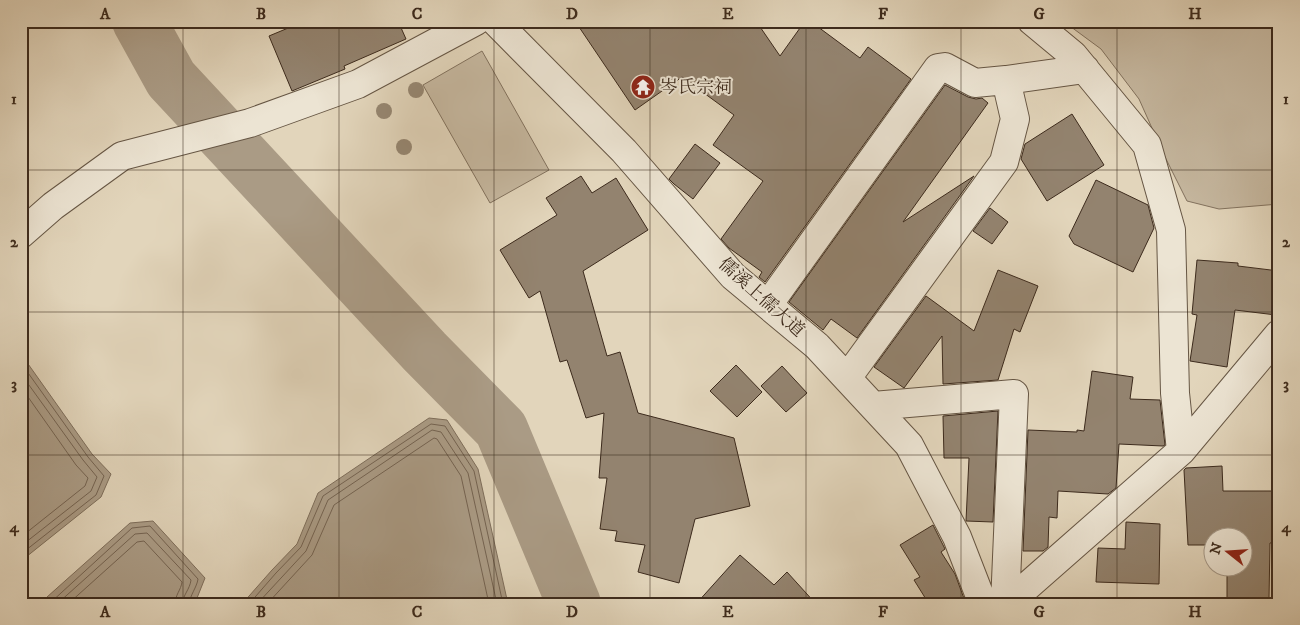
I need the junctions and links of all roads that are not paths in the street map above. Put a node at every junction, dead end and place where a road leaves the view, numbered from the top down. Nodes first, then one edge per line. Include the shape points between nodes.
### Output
1 (476, 21) edge
2 (494, 21) edge
3 (1032, 21) edge
4 (1085, 69) junction
5 (1006, 80) junction
6 (21, 234) edge
7 (768, 305) junction
8 (1279, 334) edge
9 (847, 378) junction
10 (872, 406) junction
11 (1181, 451) junction
12 (983, 604) edge
13 (1006, 604) edge

1 - 6 street via 358,84 250,123 122,156 52,206
2 - 7 street, 儒溪上儒大道 via 624,151 733,276
3 - 4 street
4 - 5 street
4 - 11 street via 1147,145 1171,230 1175,393
5 - 7 street via 975,83 945,67 938,68
5 - 9 street via 1015,119 1004,162
7 - 9 street, 儒溪上儒大道 via 817,346
8 - 11 street
9 - 10 street, 儒溪上儒大道
10 - 12 street, 儒溪上儒大道 via 909,445 957,536
10 - 13 street via 1014,394
11 - 13 street

